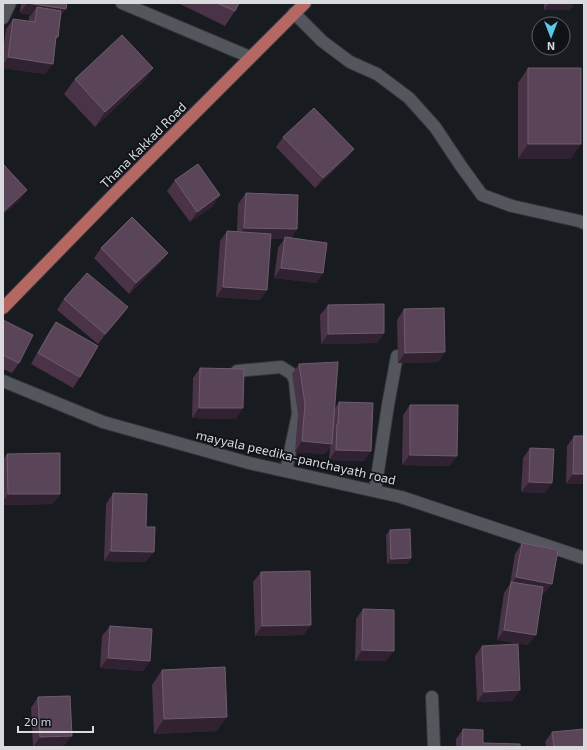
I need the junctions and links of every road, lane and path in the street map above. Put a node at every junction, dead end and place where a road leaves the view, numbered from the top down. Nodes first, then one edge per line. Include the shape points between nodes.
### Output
1 (10, 3) edge
2 (122, 3) edge
3 (305, 3) edge
4 (294, 14) junction
5 (3, 18) edge
6 (250, 57) junction
7 (584, 223) edge
8 (3, 308) edge
9 (397, 356) dead end
10 (237, 371) edge
11 (3, 381) edge
12 (286, 471) junction
13 (375, 491) junction
14 (584, 558) edge
15 (432, 697) dead end
16 (434, 747) edge

1 - 5 street
2 - 6 street
3 - 4 main road, Thana Kakkad Road
4 - 6 main road, Thana Kakkad Road
4 - 7 street via 322,41 350,62 377,74 409,98 434,127 482,195 512,206
6 - 8 main road, Thana Kakkad Road
9 - 13 street
10 - 12 street via 281,367 292,374 298,414
11 - 12 street, mayyala peedika-panchayath road via 103,422
12 - 13 street, mayyala peedika-panchayath road
13 - 14 street, mayyala peedika-panchayath road via 402,496
15 - 16 street

